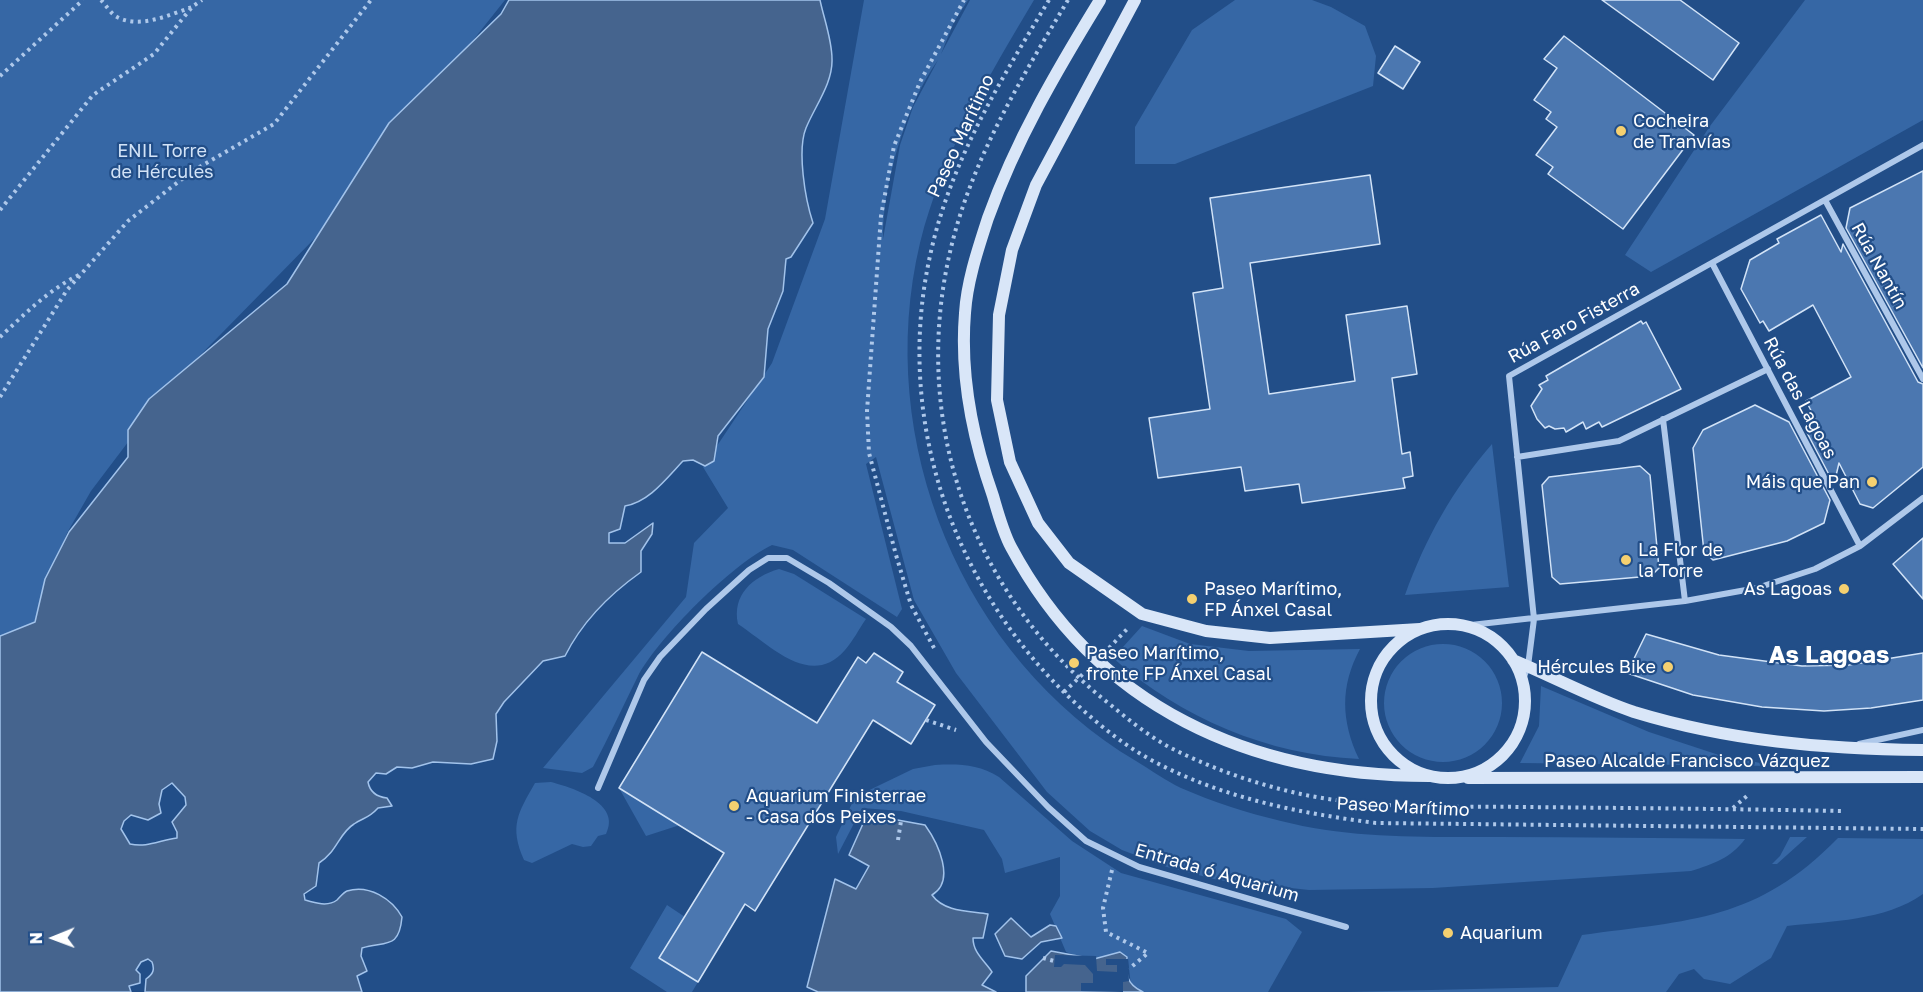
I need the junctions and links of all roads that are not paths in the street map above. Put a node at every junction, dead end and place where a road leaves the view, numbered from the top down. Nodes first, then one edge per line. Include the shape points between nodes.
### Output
1 (1100, 0) edge
2 (1135, 0) edge
3 (1923, 145) edge
4 (1825, 200) junction
5 (1712, 263) junction
6 (1768, 369) junction
7 (1923, 379) edge
8 (1664, 419) junction
9 (1517, 457) junction
10 (1923, 498) edge
11 (1860, 546) junction
12 (1685, 602) junction
13 (1534, 619) junction
14 (1462, 626) junction
15 (1420, 629) junction
16 (1513, 660) junction
17 (1528, 666) junction
18 (1522, 682) junction
19 (1923, 730) edge
20 (1838, 749) junction
21 (1923, 750) edge
22 (1429, 776) junction
23 (1923, 777) edge
24 (1451, 778) junction
25 (598, 788) dead end
26 (1346, 927) dead end

1 - 22 main road via 1051,79 1004,174 974,260 965,312 964,359 978,456 1010,546 1063,627 1096,661 1150,701 1202,731 1294,763 1392,776
2 - 15 main road via 1036,186 1012,250 999,315 997,400 1010,462 1028,503 1038,523 1069,563 1142,614 1206,631 1270,638
3 - 4 street, Rúa Faro Fisterra
4 - 5 street, Rúa Faro Fisterra
4 - 7 street, Rúa Nantín
5 - 6 street, Rúa das Lagoas
5 - 9 street, Rúa Faro Fisterra via 1509,376
6 - 8 street
6 - 11 street, Rúa das Lagoas
8 - 9 street via 1619,441
8 - 12 street
9 - 13 street, Rúa Faro Fisterra
10 - 11 street
11 - 12 street via 1815,569 1757,588
12 - 13 street
13 - 14 street
13 - 17 street, Rúa Faro Fisterra
14 - 15 main road via 1442,624
14 - 16 main road via 1500,644
15 - 22 main road via 1399,642 1383,660 1373,682 1371,706 1376,730 1388,750 1406,766
16 - 17 main road, Paseo Alcalde Francisco Vázquez
16 - 18 main road
17 - 18 street, Rúa Faro Fisterra
17 - 20 main road, Paseo Alcalde Francisco Vázquez via 1592,696 1673,722 1743,738
18 - 24 main road via 1525,704 1521,727 1510,747 1494,764 1474,774
19 - 20 street, Paseo Alcalde Francisco Vázquez
20 - 21 main road, Paseo Alcalde Francisco Vázquez
22 - 24 main road
23 - 24 main road, Paseo Alcalde Francisco Vázquez
25 - 26 street, Entrada ó Aquarium via 644,680 660,657 749,570 768,558 787,558 891,627 929,666 986,742 1086,841 1118,858 1196,885

